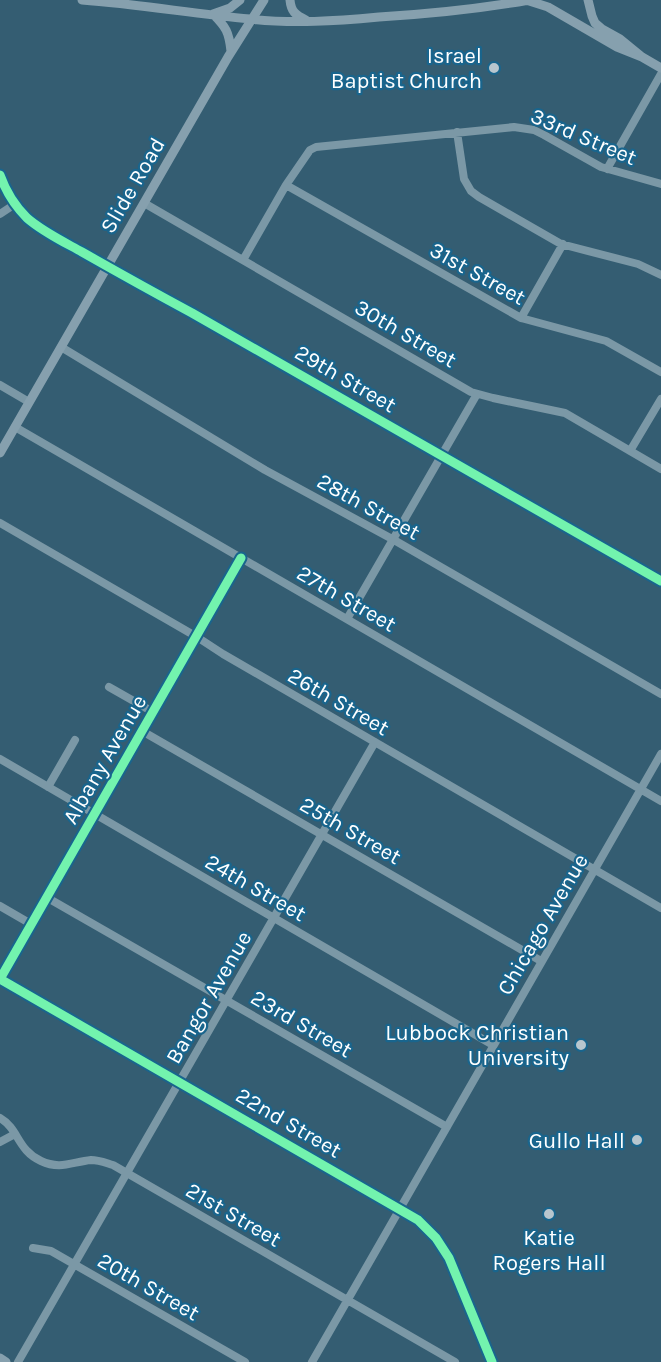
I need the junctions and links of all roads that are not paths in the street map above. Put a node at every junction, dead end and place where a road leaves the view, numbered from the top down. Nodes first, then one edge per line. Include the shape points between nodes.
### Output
1 (82, 0) edge
2 (240, 0) edge
3 (264, 0) edge
4 (290, 0) edge
5 (528, 0) edge
6 (588, 0) edge
7 (213, 14) junction
8 (251, 19) junction
9 (313, 22) junction
10 (231, 51) junction
11 (642, 57) junction
12 (661, 68) edge
13 (661, 74) edge
14 (458, 132) junction
15 (607, 169) junction
16 (0, 175) edge
17 (661, 184) edge
18 (286, 185) junction
19 (144, 203) junction
20 (15, 204) junction
21 (0, 214) edge
22 (563, 244) junction
23 (243, 260) junction
24 (107, 267) junction
25 (661, 275) edge
26 (521, 318) junction
27 (61, 347) junction
28 (661, 372) edge
29 (0, 385) edge
30 (477, 394) junction
31 (661, 399) edge
32 (29, 402) junction
33 (15, 427) junction
34 (630, 451) junction
35 (0, 453) edge
36 (442, 455) junction
37 (661, 469) edge
38 (0, 523) edge
39 (394, 540) junction
40 (241, 558) junction
41 (661, 581) edge
42 (347, 619) junction
43 (197, 637) junction
44 (109, 687) dead end
45 (661, 694) edge
46 (153, 712) junction
47 (142, 731) junction
48 (75, 740) dead end
49 (375, 742) junction
50 (661, 754) edge
51 (0, 759) edge
52 (48, 787) junction
53 (641, 789) junction
54 (661, 801) edge
55 (94, 814) junction
56 (322, 835) junction
57 (595, 869) junction
58 (46, 897) junction
59 (0, 906) edge
60 (661, 908) edge
61 (274, 918) junction
62 (31, 924) junction
63 (541, 962) junction
64 (0, 979) edge
65 (226, 1001) junction
66 (493, 1045) junction
67 (180, 1082) junction
68 (0, 1118) edge
69 (447, 1127) junction
70 (15, 1134) junction
71 (0, 1142) edge
72 (127, 1173) junction
73 (400, 1209) junction
74 (33, 1248) dead end
75 (75, 1264) junction
76 (348, 1300) junction
77 (0, 1359) edge
78 (6, 1362) edge
79 (18, 1362) edge
80 (245, 1362) edge
81 (312, 1362) edge
82 (455, 1362) edge
83 (491, 1362) edge

1 - 7 main road
2 - 7 main road
3 - 8 main road, Slide Road
4 - 9 main road via 295,14
5 - 9 main road via 412,15
5 - 11 main road
6 - 11 main road via 595,22
7 - 8 main road
7 - 10 main road via 230,37
8 - 9 main road
8 - 10 main road, Slide Road
10 - 19 main road, Slide Road
11 - 12 main road
13 - 15 street
14 - 15 street, 33rd Street via 514,127 534,130
14 - 18 street, 33rd Street via 316,147
14 - 22 street via 464,179 471,191
15 - 17 street, 33rd Street
16 - 20 street, 29th Street
18 - 23 street, 33rd Street
18 - 26 street, 31st Street
19 - 23 street, 30th Street
19 - 24 main road, Slide Road
20 - 21 street
20 - 24 street, 29th Street via 45,231
22 - 25 street via 638,264
22 - 26 street
23 - 30 street, 30th Street
24 - 27 main road, Slide Road
24 - 36 street, 29th Street
26 - 28 street, 31st Street via 606,341
27 - 32 main road, Slide Road
27 - 39 street, 28th Street via 265,470
29 - 32 street
30 - 34 street, 30th Street via 565,413
30 - 36 street
31 - 34 street
32 - 33 main road, Slide Road
33 - 35 main road, Slide Road
33 - 40 street, 27th Street
34 - 37 street, 30th Street
36 - 39 street
36 - 41 street, 29th Street
38 - 43 street, 26th Street
39 - 42 street
39 - 45 street, 28th Street
40 - 42 street, 27th Street
40 - 43 street, Albany Avenue
42 - 53 street, 27th Street
43 - 46 street, Albany Avenue
43 - 49 street, 26th Street
44 - 46 street
46 - 47 street, Albany Avenue
47 - 55 street, Albany Avenue
47 - 56 street, 25th Street
48 - 52 street
49 - 56 street, Bangor Avenue
49 - 57 street, 26th Street
50 - 53 street, Chicago Avenue
51 - 52 street, 24th Street
52 - 55 street, 24th Street
53 - 54 street, 27th Street
53 - 57 street, Chicago Avenue
55 - 58 street, Albany Avenue
55 - 61 street, 24th Street
56 - 61 street, Bangor Avenue
56 - 63 street, 25th Street
57 - 60 street, 26th Street
57 - 63 street, Chicago Avenue
58 - 62 street, Albany Avenue
58 - 65 street, 23rd Street
59 - 62 street
61 - 65 street, Bangor Avenue
61 - 66 street, 24th Street
62 - 64 street, Albany Avenue
63 - 66 street, Chicago Avenue
64 - 67 street, 22nd Street
65 - 67 street, Bangor Avenue
65 - 69 street, 23rd Street
66 - 69 street, Chicago Avenue
67 - 72 street, Bangor Avenue
67 - 73 street, 22nd Street
68 - 70 street, 21st Street
69 - 73 street, Chicago Avenue
70 - 71 street
70 - 72 street, 21st Street via 32,1156 50,1165 93,1160
72 - 75 street, Bangor Avenue
72 - 76 street, 21st Street
73 - 76 street, Chicago Avenue
73 - 83 street, 22nd Street via 424,1225 445,1251
74 - 75 street, 20th Street via 51,1251
75 - 79 street, Bangor Avenue
75 - 80 street, 20th Street
76 - 81 street, Chicago Avenue
76 - 82 street, 21st Street
77 - 78 main road

